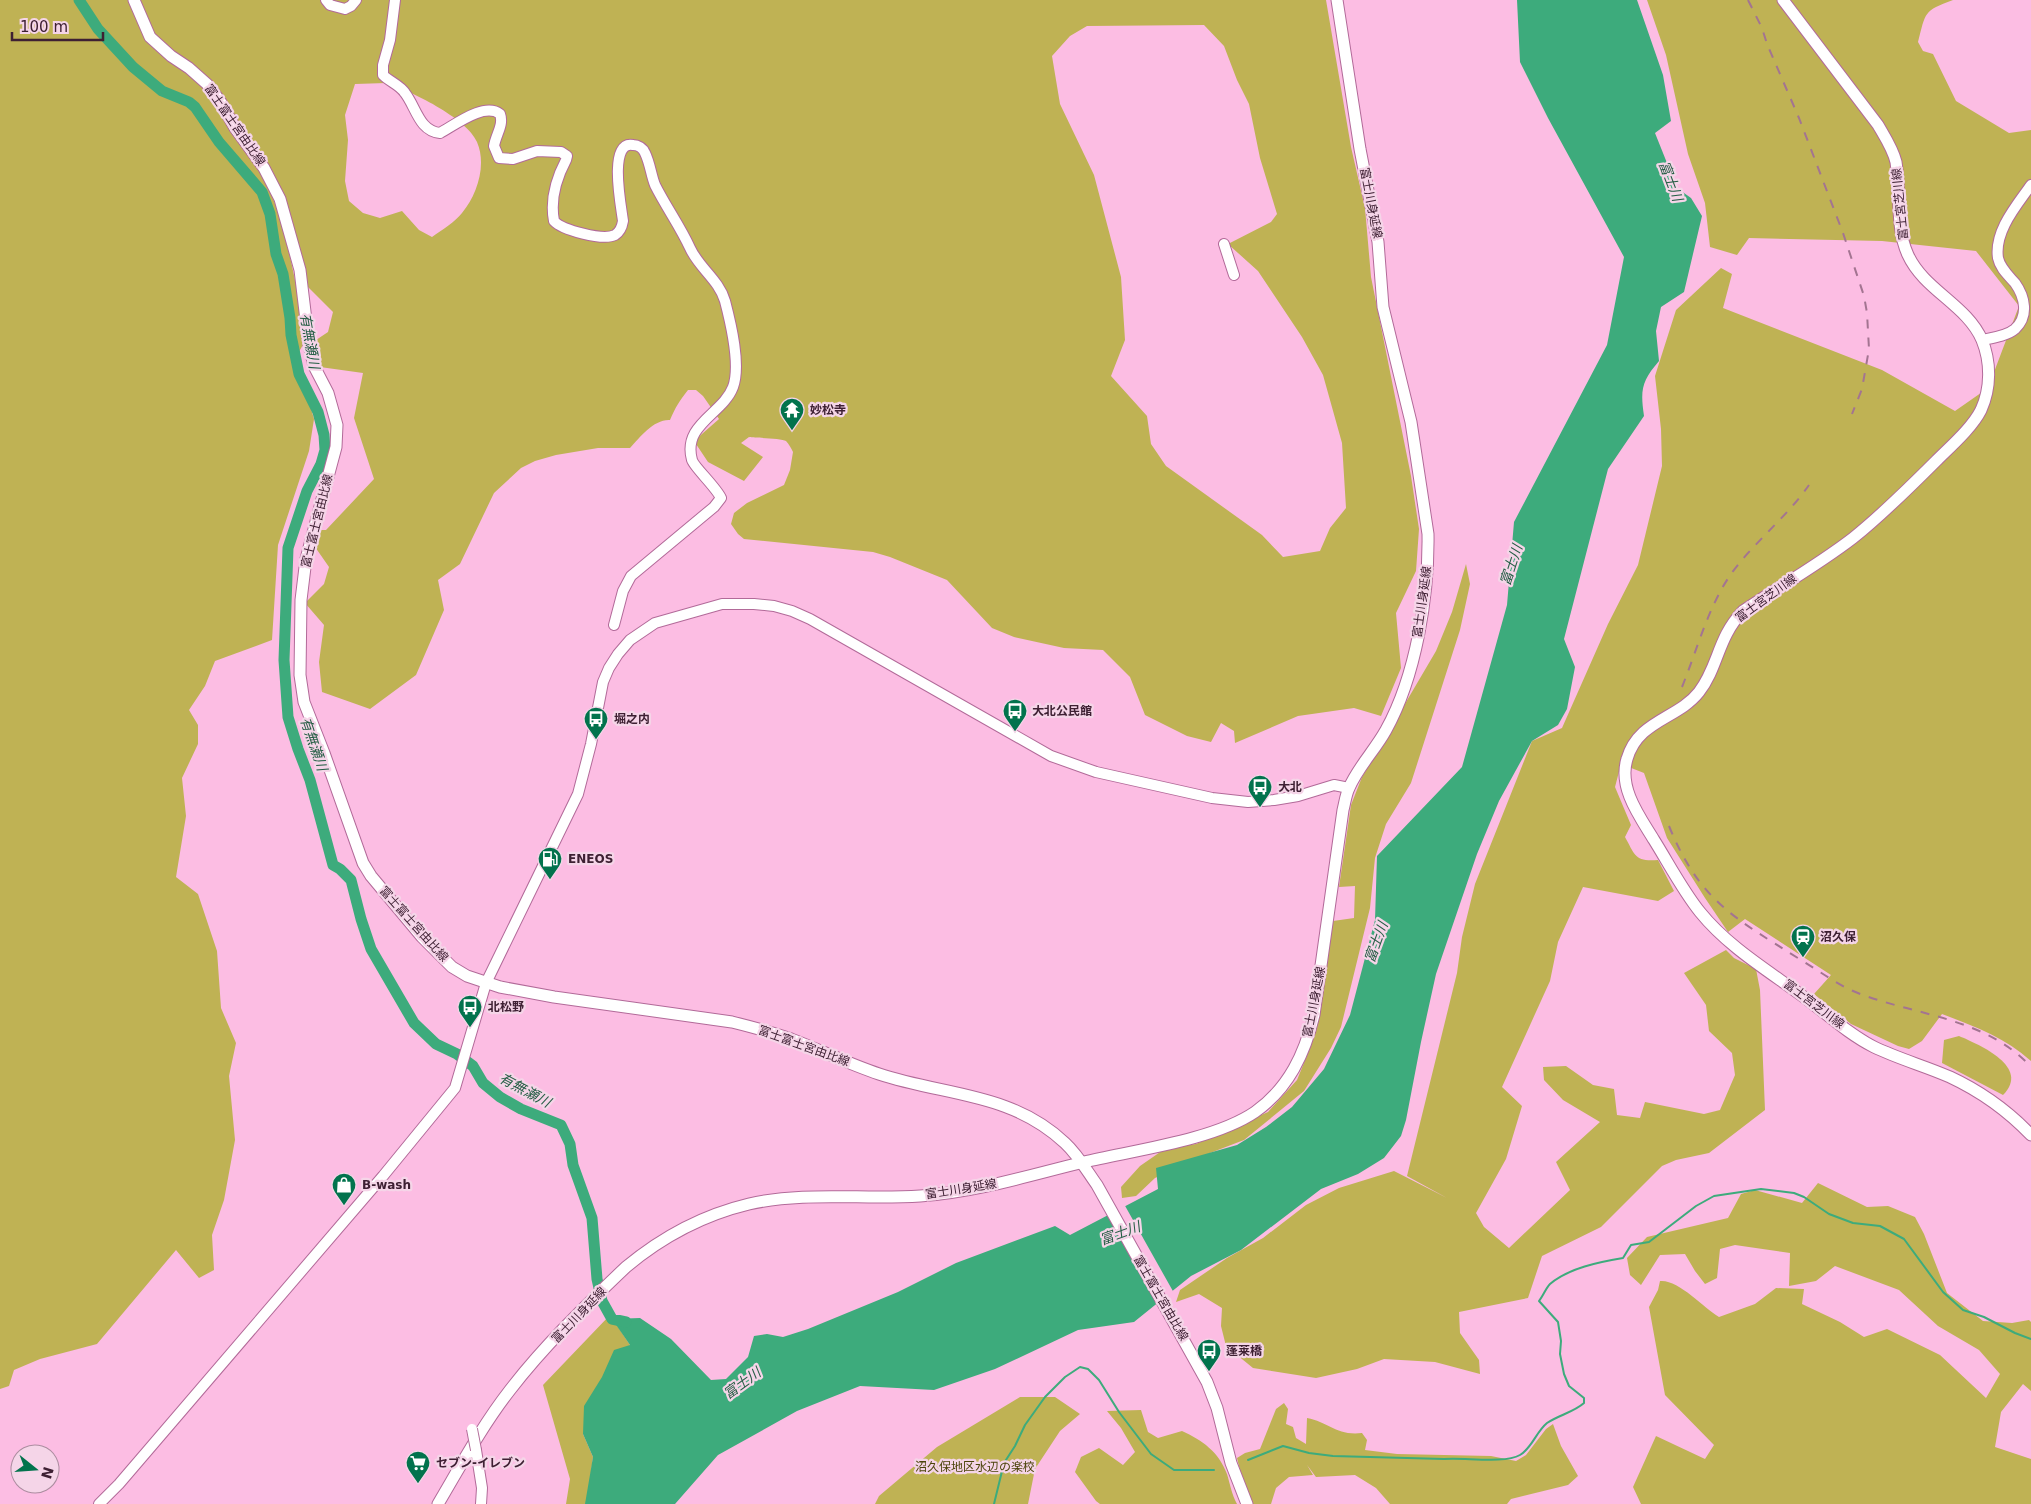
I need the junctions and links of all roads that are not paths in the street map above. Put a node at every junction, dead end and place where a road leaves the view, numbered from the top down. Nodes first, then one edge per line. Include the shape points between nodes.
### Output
1 (134, 0) edge
2 (326, 0) edge
3 (356, 0) edge
4 (395, 0) edge
5 (1337, 0) edge
6 (1783, 0) edge
7 (2031, 185) edge
8 (1224, 244) dead end
9 (1234, 275) dead end
10 (1982, 340) junction
11 (614, 625) dead end
12 (1349, 788) junction
13 (486, 983) junction
14 (2031, 1135) edge
15 (1082, 1162) junction
16 (472, 1429) dead end
17 (99, 1504) edge
18 (438, 1504) edge
19 (480, 1504) edge
20 (1247, 1504) edge

1 - 13 main road, 富士富士宮由比線 via 150,37 207,84 274,184 300,270 308,345 337,425 336,447 303,578 300,675 304,702 363,863 371,876 452,967
2 - 3 street via 330,5 345,9
4 - 11 street via 383,75 406,94 426,128 440,133 481,111 492,110 500,114 502,123 494,146 499,158 512,159 537,151 565,154 566,160 555,187 554,221 562,228 600,236 613,236 621,228 619,152 630,144 637,145 645,152 655,185 683,231 691,251 712,276 724,300 733,339 733,387 700,423 691,444 692,461 721,498 631,576 623,591
5 - 12 main road, 富士川身延線 via 1378,242 1383,307 1411,422 1428,543 1427,573 1412,668 1387,729
6 - 10 main road, 富士宮芝川線 via 1889,144 1896,161 1902,239 1913,265 1959,310
7 - 10 street via 2003,228 1998,248 1998,259 2004,272 2025,304 2021,322 2014,330
8 - 9 street
10 - 14 main road, 富士宮芝川線 via 1989,366 1988,388 1980,411 1959,438 1853,538 1731,623 1706,682 1686,704 1652,724 1636,739 1625,771 1630,796 1658,846 1699,912 1724,937 1862,1040 1966,1085 2006,1112
12 - 13 street via 1334,785 1298,796 1248,802 1212,798 1096,772 1051,756 792,611 754,604 722,604 655,623 630,640 618,654 603,682 578,794
12 - 15 main road, 富士川身延線 via 1339,831 1310,1035 1293,1072 1270,1100 1224,1128
13 - 15 main road, 富士富士宮由比線 via 531,994 732,1022 765,1030 879,1074 928,1088 987,1099 1028,1114 1066,1143
13 - 17 street via 460,1076 449,1098
15 - 18 main road, 富士川身延線 via 943,1194 806,1197 749,1204 693,1223 624,1269 511,1389 471,1446
15 - 20 main road, 富士富士宮由比線 via 1207,1382
16 - 19 street, bridge via 482,1488

